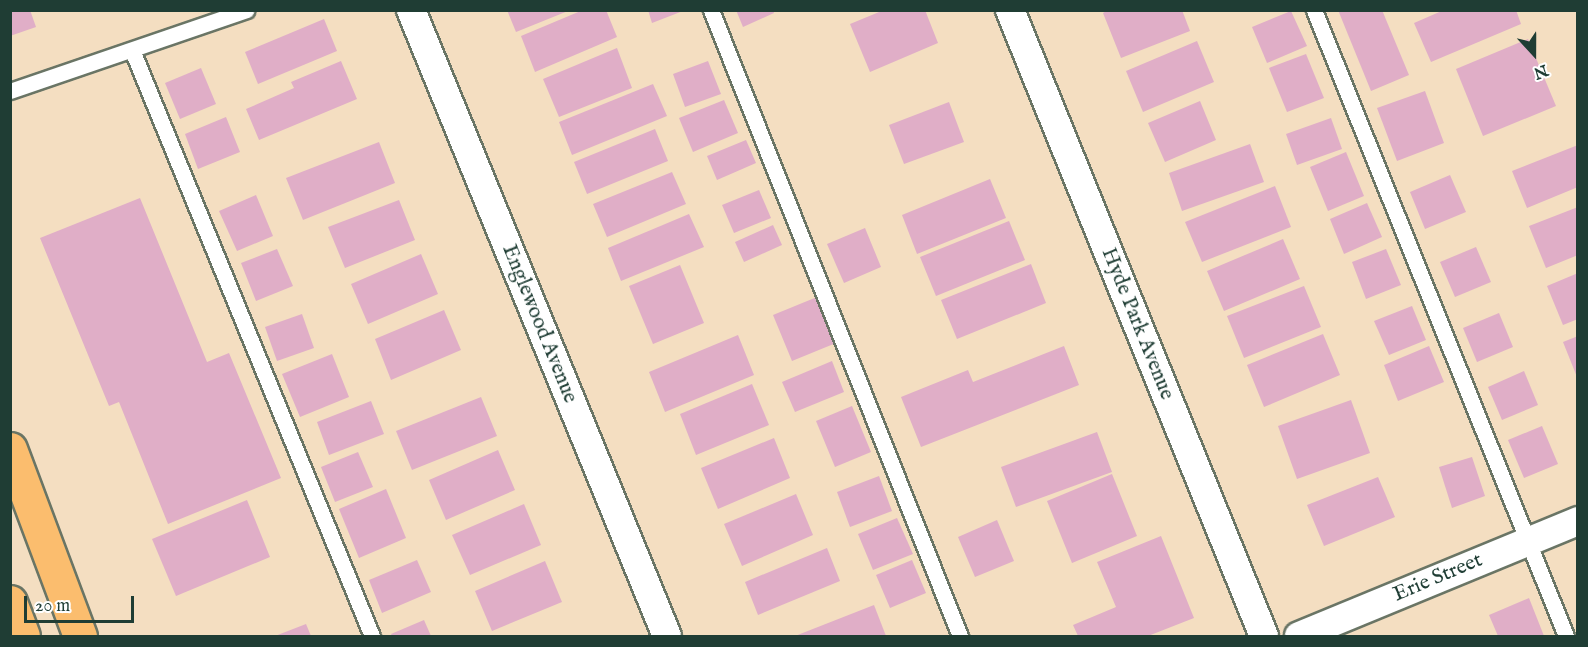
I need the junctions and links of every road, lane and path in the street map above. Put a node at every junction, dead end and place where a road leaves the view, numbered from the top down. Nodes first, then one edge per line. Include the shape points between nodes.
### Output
1 (247, 10) edge
2 (411, 10) edge
3 (711, 10) edge
4 (1010, 10) edge
5 (1314, 10) edge
6 (132, 50) junction
7 (10, 91) edge
8 (10, 449) edge
9 (1578, 520) edge
10 (1528, 541) junction
11 (10, 602) edge
12 (22, 636) edge
13 (80, 636) edge
14 (372, 636) edge
15 (667, 636) edge
16 (960, 636) edge
17 (1264, 636) edge
18 (1299, 636) edge
19 (1566, 636) edge

1 - 6 lane
2 - 15 street, Englewood Avenue
3 - 16 lane
4 - 17 street, Hyde Park Avenue
5 - 10 lane
6 - 7 lane
6 - 14 lane
8 - 13 main road
9 - 10 street, Erie Street
10 - 18 street, Erie Street
10 - 19 lane
11 - 12 main road

